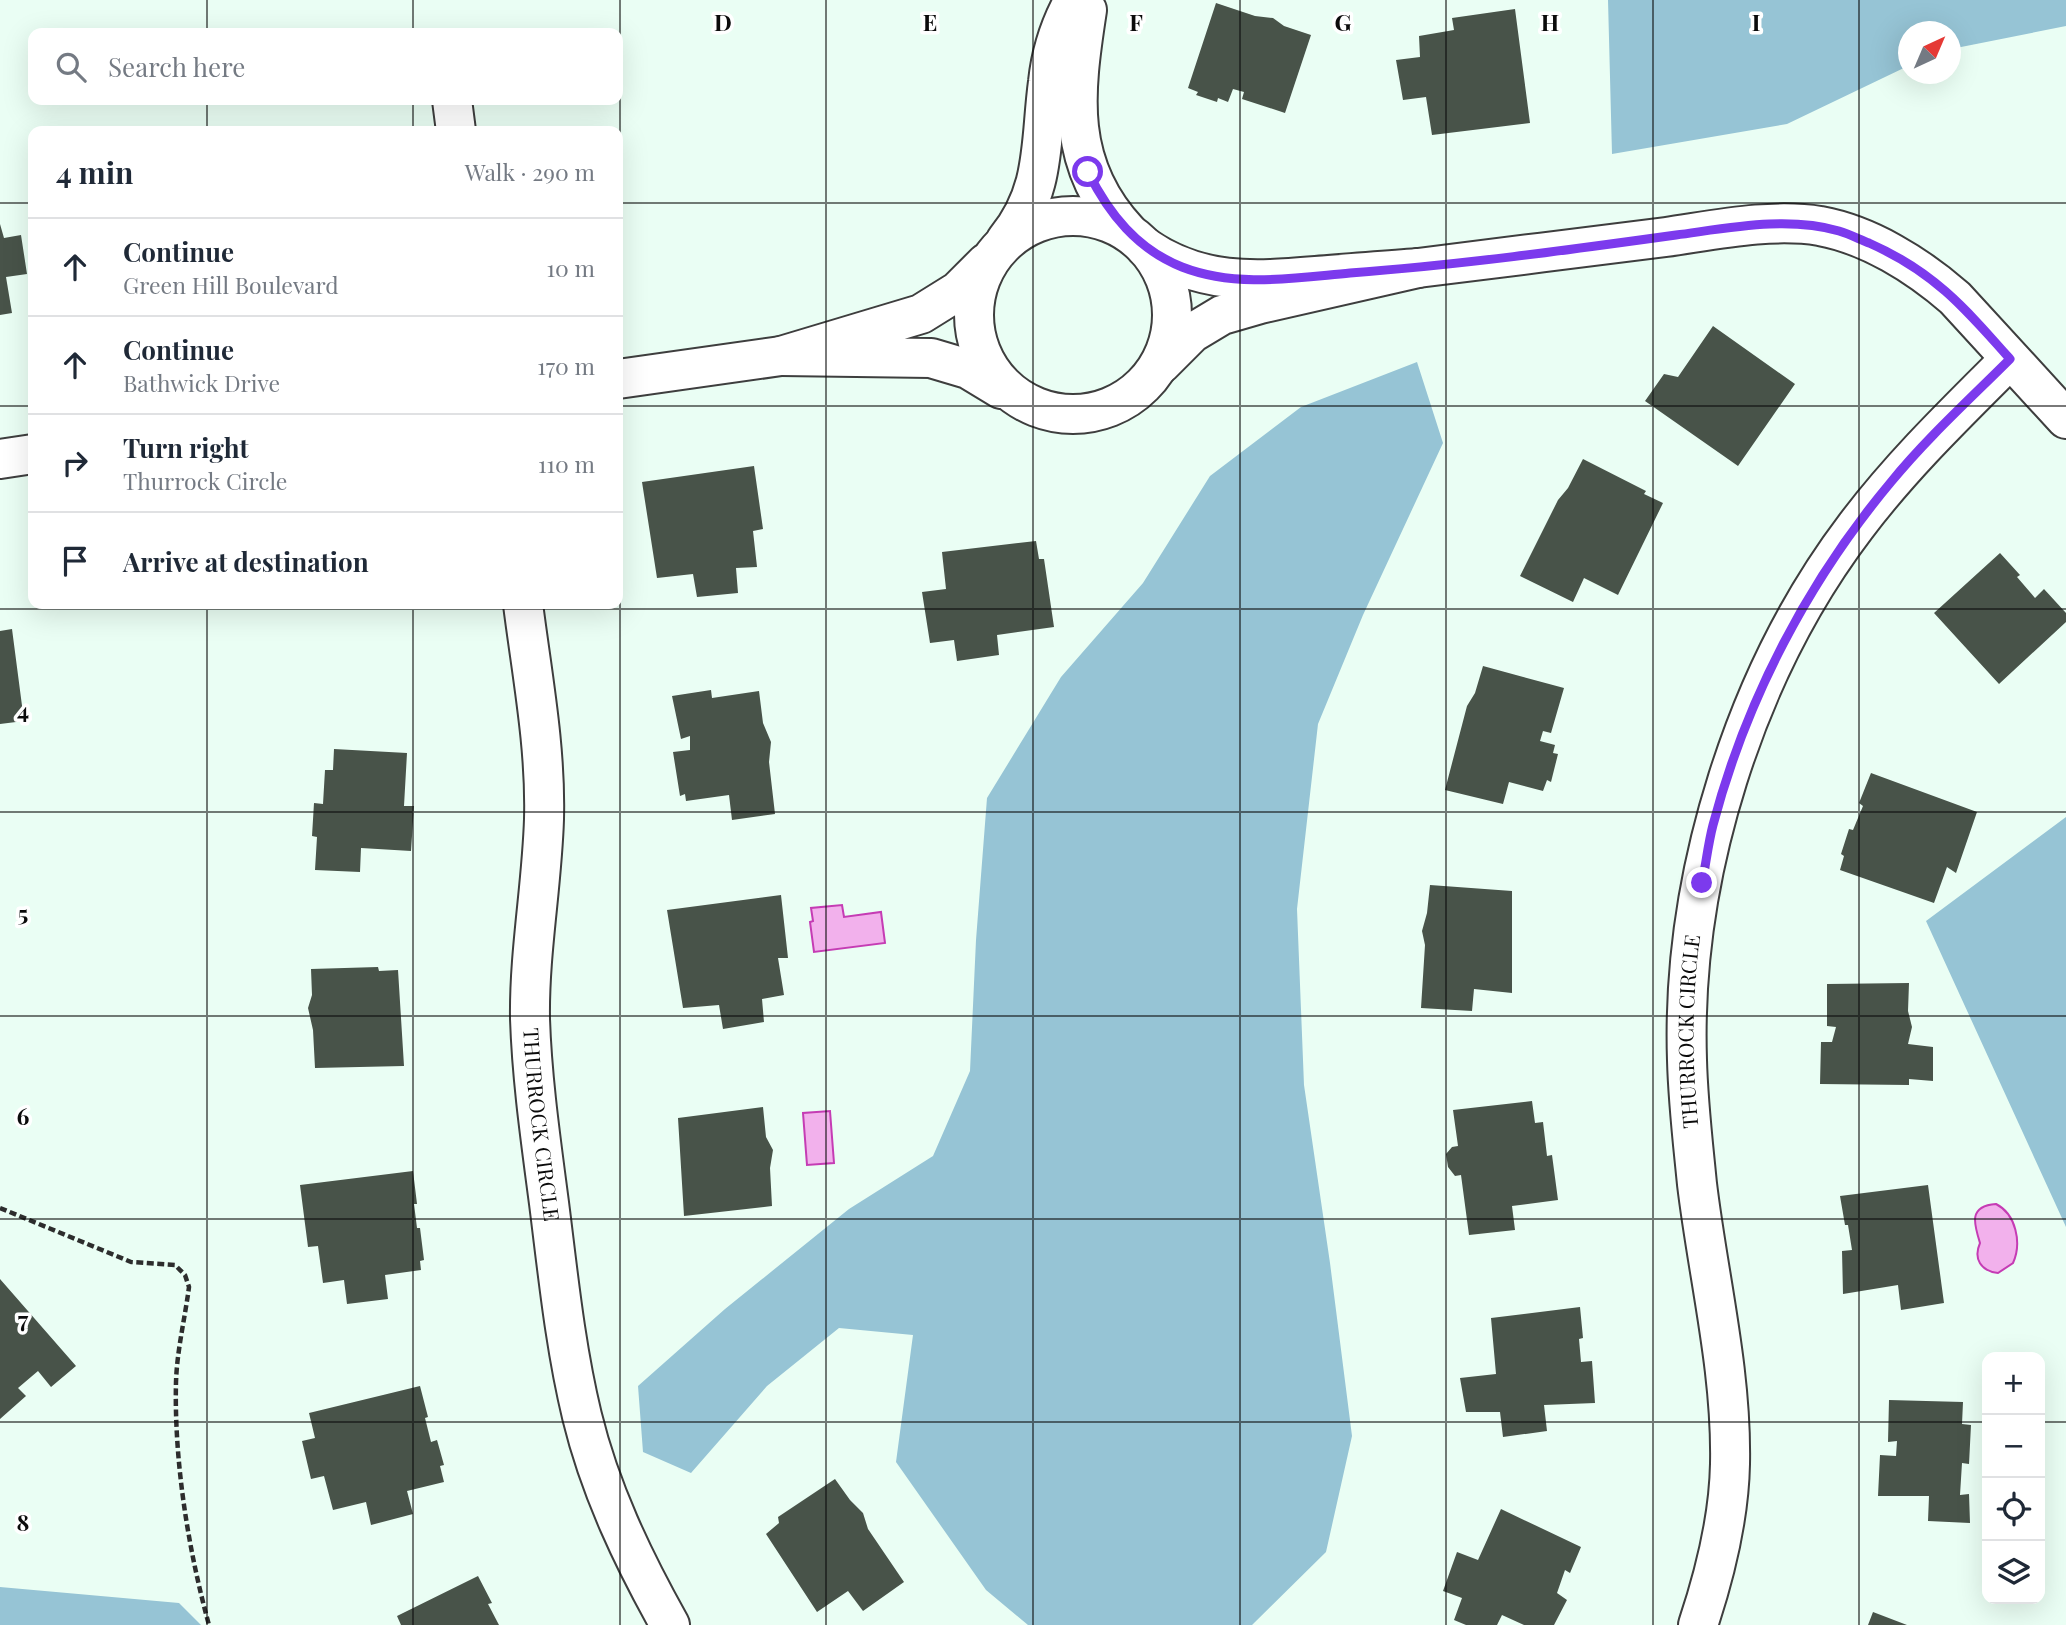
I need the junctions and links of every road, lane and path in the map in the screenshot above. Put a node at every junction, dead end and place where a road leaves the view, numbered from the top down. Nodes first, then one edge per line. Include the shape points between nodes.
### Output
1 (1074, 0) edge
2 (1088, 0) edge
3 (453, 105) edge
4 (455, 126) edge
5 (1138, 241) junction
6 (996, 252) junction
7 (1418, 268) junction
8 (781, 356) junction
9 (2010, 359) junction
10 (1156, 371) junction
11 (623, 378) edge
12 (1020, 399) junction
13 (2066, 419) edge
14 (28, 455) edge
15 (0, 459) edge
16 (524, 609) edge
17 (0, 1208) edge
18 (209, 1625) edge
19 (670, 1625) edge
20 (1698, 1625) edge

1 - 6 street via 1050,66 1034,193 1021,220
2 - 5 street via 1076,92 1081,149 1098,193
3 - 4 street
5 - 6 street via 1107,222 1063,216 1026,227
5 - 7 street via 1194,271 1242,280
5 - 10 street via 1161,270 1171,303 1169,340
6 - 8 street via 958,291 921,314
6 - 12 street via 976,289 974,330 988,366
7 - 9 street via 1723,229 1817,226 1841,231 1914,267 1955,298
7 - 10 street via 1222,315 1185,339
8 - 11 street
8 - 12 street via 930,358 968,369
9 - 13 street
9 - 20 street, THURROCK CIRCLE via 1892,481 1816,586 1748,722 1713,826 1693,943 1687,1058 1698,1185 1724,1371 1730,1465 1718,1554
10 - 12 street via 1123,401 1090,413 1054,413
14 - 15 street
16 - 19 street, THURROCK CIRCLE via 544,788 530,1020 562,1308 583,1418 601,1479 625,1538
17 - 18 path via 118,1258 171,1264 185,1275 189,1287 176,1380 178,1444

